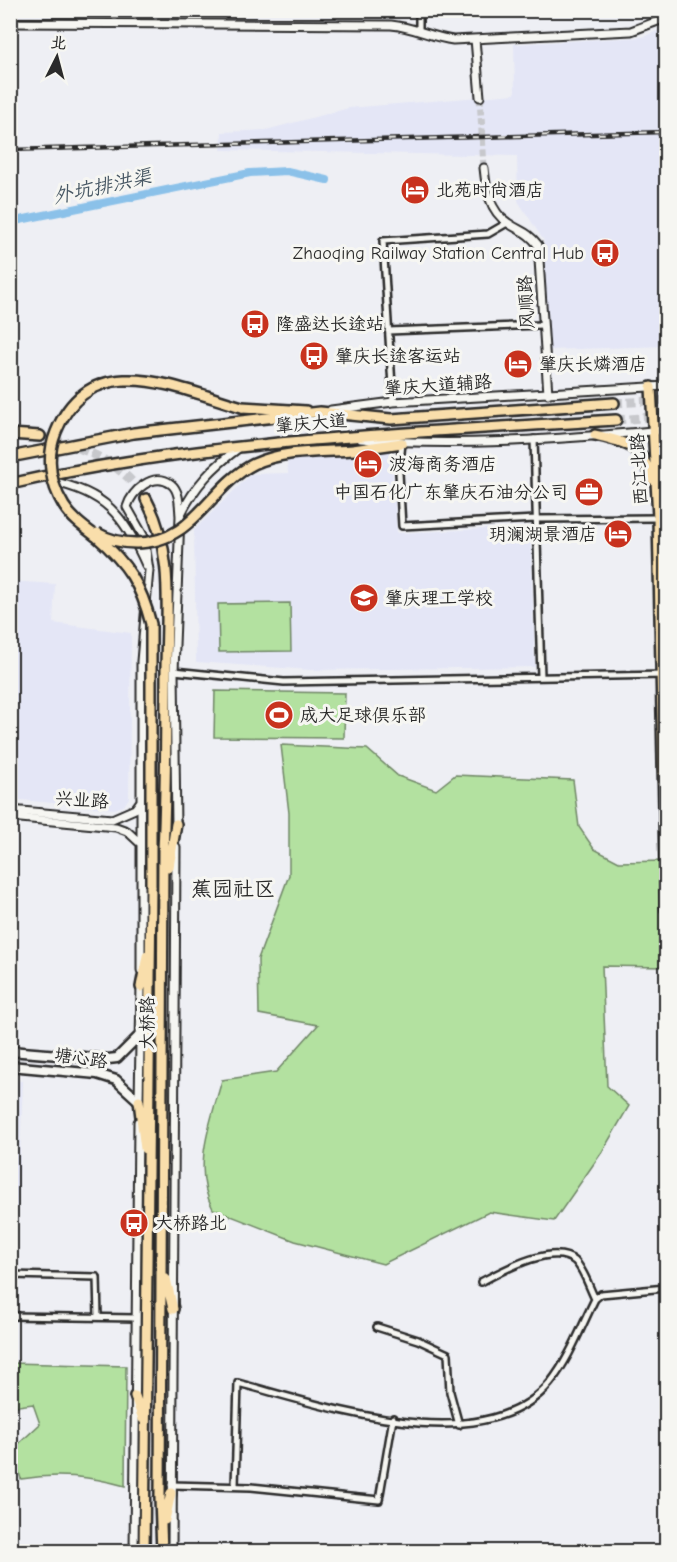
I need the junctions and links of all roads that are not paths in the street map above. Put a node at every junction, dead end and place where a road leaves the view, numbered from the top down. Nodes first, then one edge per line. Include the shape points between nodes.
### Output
1 (419, 10) edge
2 (666, 18) edge
3 (10, 23) edge
4 (419, 29) junction
5 (475, 39) junction
6 (480, 97) tunnel mouth
7 (484, 168) tunnel mouth
8 (507, 223) junction
9 (542, 325) junction
10 (388, 331) junction
11 (666, 386) edge
12 (651, 387) junction
13 (548, 394) junction
14 (393, 402) junction
15 (614, 403) tunnel mouth
16 (320, 412) junction
17 (616, 420) tunnel mouth
18 (666, 430) edge
19 (654, 431) junction
20 (10, 434) edge
21 (595, 435) junction
22 (40, 436) tunnel mouth
23 (339, 437) junction
24 (534, 439) junction
25 (402, 443) junction
26 (240, 447) junction
27 (10, 457) edge
28 (37, 478) junction
29 (10, 484) edge
30 (662, 493) edge
31 (146, 499) tunnel mouth
32 (180, 516) junction
33 (658, 518) junction
34 (536, 519) junction
35 (79, 523) junction
36 (149, 570) junction
37 (174, 671) junction
38 (664, 675) edge
39 (541, 677) junction
40 (143, 798) junction
41 (10, 810) edge
42 (10, 817) edge
43 (176, 824) junction
44 (142, 845) junction
45 (666, 909) edge
46 (165, 911) junction
47 (151, 933) junction
48 (141, 987) junction
49 (139, 1036) junction
50 (10, 1051) edge
51 (10, 1066) edge
52 (139, 1101) junction
53 (150, 1182) junction
54 (163, 1266) junction
55 (10, 1275) edge
56 (481, 1282) dead end
57 (666, 1288) edge
58 (595, 1299) junction
59 (173, 1309) junction
60 (10, 1316) edge
61 (98, 1317) junction
62 (136, 1317) junction
63 (377, 1327) dead end
64 (135, 1396) junction
65 (393, 1418) junction
66 (459, 1425) junction
67 (146, 1427) junction
68 (235, 1486) junction
69 (171, 1489) junction
70 (163, 1528) junction
71 (134, 1551) edge
72 (144, 1551) edge
73 (162, 1551) edge
74 (172, 1551) edge

1 - 4 street
2 - 5 street via 631,31
3 - 4 street via 391,25
4 - 5 street via 453,40
5 - 6 street
7 - 8 street via 492,206
8 - 9 street, 风顺路 via 528,232 538,245
8 - 10 street via 488,234 383,241
9 - 10 street
9 - 13 street, 风顺路
10 - 14 street
11 - 12 street, 肇庆大道辅路
12 - 13 street, 肇庆大道辅路
12 - 19 main road, 西江北路
13 - 14 street, 肇庆大道辅路
14 - 16 street, 肇庆大道辅路
15 - 16 main road, 肇庆大道 via 391,418
16 - 27 main road, 肇庆大道 via 134,433
16 - 35 main road, bridge via 242,407 141,378 115,379 86,391 64,411 52,442 49,465 54,486
17 - 23 main road, 肇庆大道
18 - 19 street
19 - 21 street
19 - 30 main road, 西江北路
20 - 22 main road
21 - 24 street
21 - 30 main road via 630,444 638,450
23 - 25 street
23 - 26 main road, 肇庆大道
24 - 25 street
24 - 34 street
25 - 34 street via 402,526
25 - 35 main road, bridge via 273,456 252,465 193,520 159,541 123,543
26 - 28 main road, 肇庆大道
26 - 32 street via 207,474
28 - 29 main road, 肇庆大道
28 - 36 street via 76,486 99,498 131,532
30 - 33 main road, 西江北路
31 - 46 main road, 大桥路 via 158,522 168,574
32 - 36 street via 177,494 172,485 160,480 145,484 130,496 127,507 144,537
32 - 37 street
33 - 34 street
33 - 38 main road, 西江北路
34 - 39 street
35 - 47 main road, 大桥路, bridge via 126,565 143,593 151,624
36 - 40 street via 141,661
37 - 39 street via 284,682
37 - 43 street
38 - 39 street
38 - 45 main road, 西江北路
40 - 41 street, 兴业路 via 135,809 112,819
40 - 44 street
42 - 44 street, 兴业路 via 116,827
43 - 46 main road
43 - 59 street
44 - 48 street
46 - 54 main road, 大桥路
47 - 48 main road
47 - 53 main road, 大桥路
48 - 49 street
49 - 50 main road, 塘心路 via 117,1058
49 - 52 street
51 - 52 main road, 塘心路 via 98,1074 116,1080
52 - 53 main road
52 - 62 street
53 - 67 main road, 大桥路
54 - 59 main road
54 - 70 main road, 大桥路
55 - 61 street via 97,1277
56 - 58 street via 522,1260 564,1256 579,1266
57 - 58 street via 601,1294
58 - 66 street via 565,1361 549,1384 526,1405 502,1417
59 - 69 street
60 - 61 street
61 - 62 street
62 - 64 street
63 - 66 street via 448,1354 450,1392
64 - 67 main road
64 - 71 street
65 - 66 street
65 - 68 street via 379,1500
65 - 68 street via 334,1408 238,1383
67 - 72 main road, 大桥路
68 - 69 street
69 - 70 main road
69 - 74 street
70 - 73 main road, 大桥路

